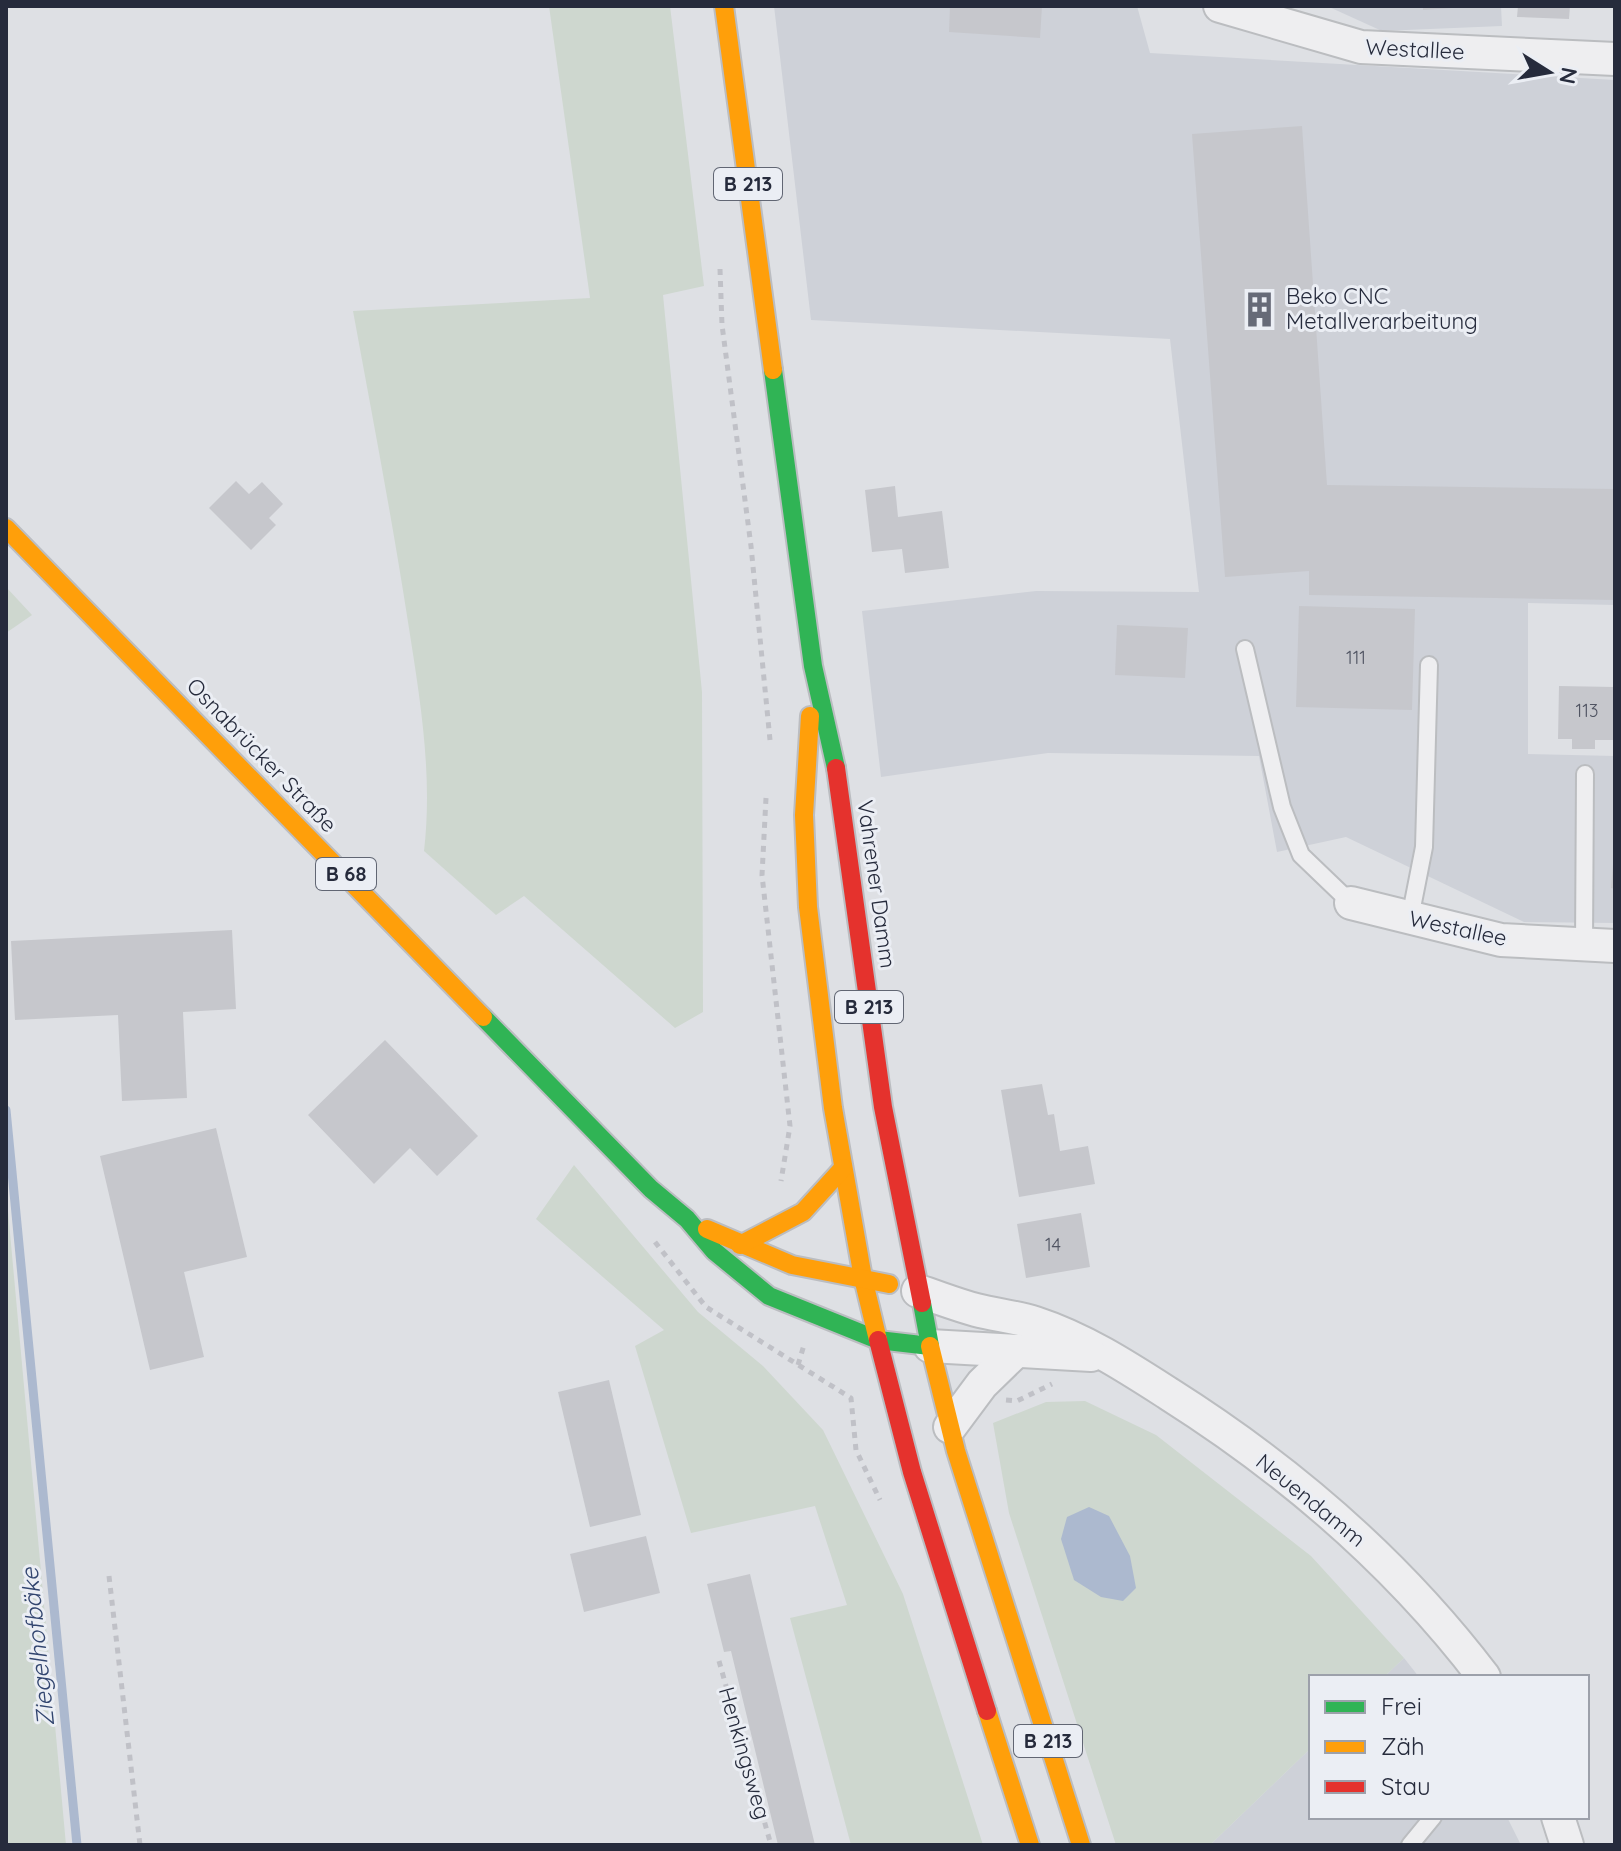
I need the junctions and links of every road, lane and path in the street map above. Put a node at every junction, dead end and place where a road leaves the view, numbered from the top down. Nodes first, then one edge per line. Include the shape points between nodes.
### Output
1 (724, 6) edge
2 (1220, 6) edge
3 (1615, 59) edge
4 (720, 263) dead end
5 (6, 528) edge
6 (1245, 649) dead end
7 (1429, 665) dead end
8 (813, 666) junction
9 (771, 755) dead end
10 (1585, 774) dead end
11 (767, 786) dead end
12 (1351, 903) joint
13 (1410, 918) junction
14 (1600, 945) edge
15 (843, 1168) junction
16 (803, 1212) junction
17 (687, 1219) junction
18 (647, 1232) dead end
19 (740, 1245) junction
20 (863, 1278) junction
21 (918, 1291) junction
22 (814, 1316) junction
23 (878, 1340) junction
24 (930, 1346) junction
25 (1016, 1351) junction
26 (1109, 1356) junction
27 (798, 1365) junction
28 (1056, 1383) dead end
29 (1017, 1401) dead end
30 (950, 1427) junction
31 (883, 1506) dead end
32 (109, 1576) dead end
33 (719, 1661) dead end
34 (1482, 1675) edge
35 (1431, 1819) edge
36 (1559, 1819) edge
37 (140, 1845) edge
38 (771, 1845) edge
39 (1030, 1845) edge
40 (1081, 1845) edge
41 (1410, 1845) edge
42 (1567, 1845) edge

1 - 8 main road, Vahrener Damm / B 213
2 - 3 street, Westallee via 1361,47
4 - 9 path via 722,325
5 - 17 main road, Osnabrücker Straße / B 68 via 651,1189
6 - 12 lane via 1282,807 1301,855
7 - 13 lane via 1424,847
8 - 15 main road, Vahrener Damm / B 213 via 804,815 808,907
8 - 21 main road, Vahrener Damm / B 213 via 835,759 883,1107
10 - 14 lane
11 - 16 path via 762,875 790,1126 781,1180
12 - 13 street, Westallee
13 - 14 street, Westallee via 1501,940
15 - 16 main road
15 - 20 main road, Vahrener Damm / B 213
16 - 19 main road
17 - 19 main road, Osnabrücker Straße / B 68
17 - 22 main road, Osnabrücker Straße / B 68 via 743,1277 769,1296
18 - 27 path via 706,1307
19 - 20 main road, Osnabrücker Straße / B 68 via 792,1265
20 - 21 main road, Osnabrücker Straße / B 68
20 - 23 main road, Vahrener Damm / B 213
21 - 24 main road, Vahrener Damm / B 213
21 - 26 street, Neuendamm via 1035,1323
22 - 23 main road, Osnabrücker Straße / B 68
22 - 27 path
23 - 24 main road, Osnabrücker Straße / B 68
23 - 39 main road, B 213 via 912,1472
24 - 25 street, Neuendamm
24 - 30 main road, B 213
25 - 26 street, Neuendamm
25 - 30 street via 982,1384
26 - 34 street, Neuendamm via 1211,1420 1328,1510 1384,1561
27 - 31 path via 851,1398 856,1450
28 - 29 path
30 - 40 main road, B 213
32 - 37 path
33 - 38 path, Henkingsweg
35 - 41 lane
36 - 42 street

